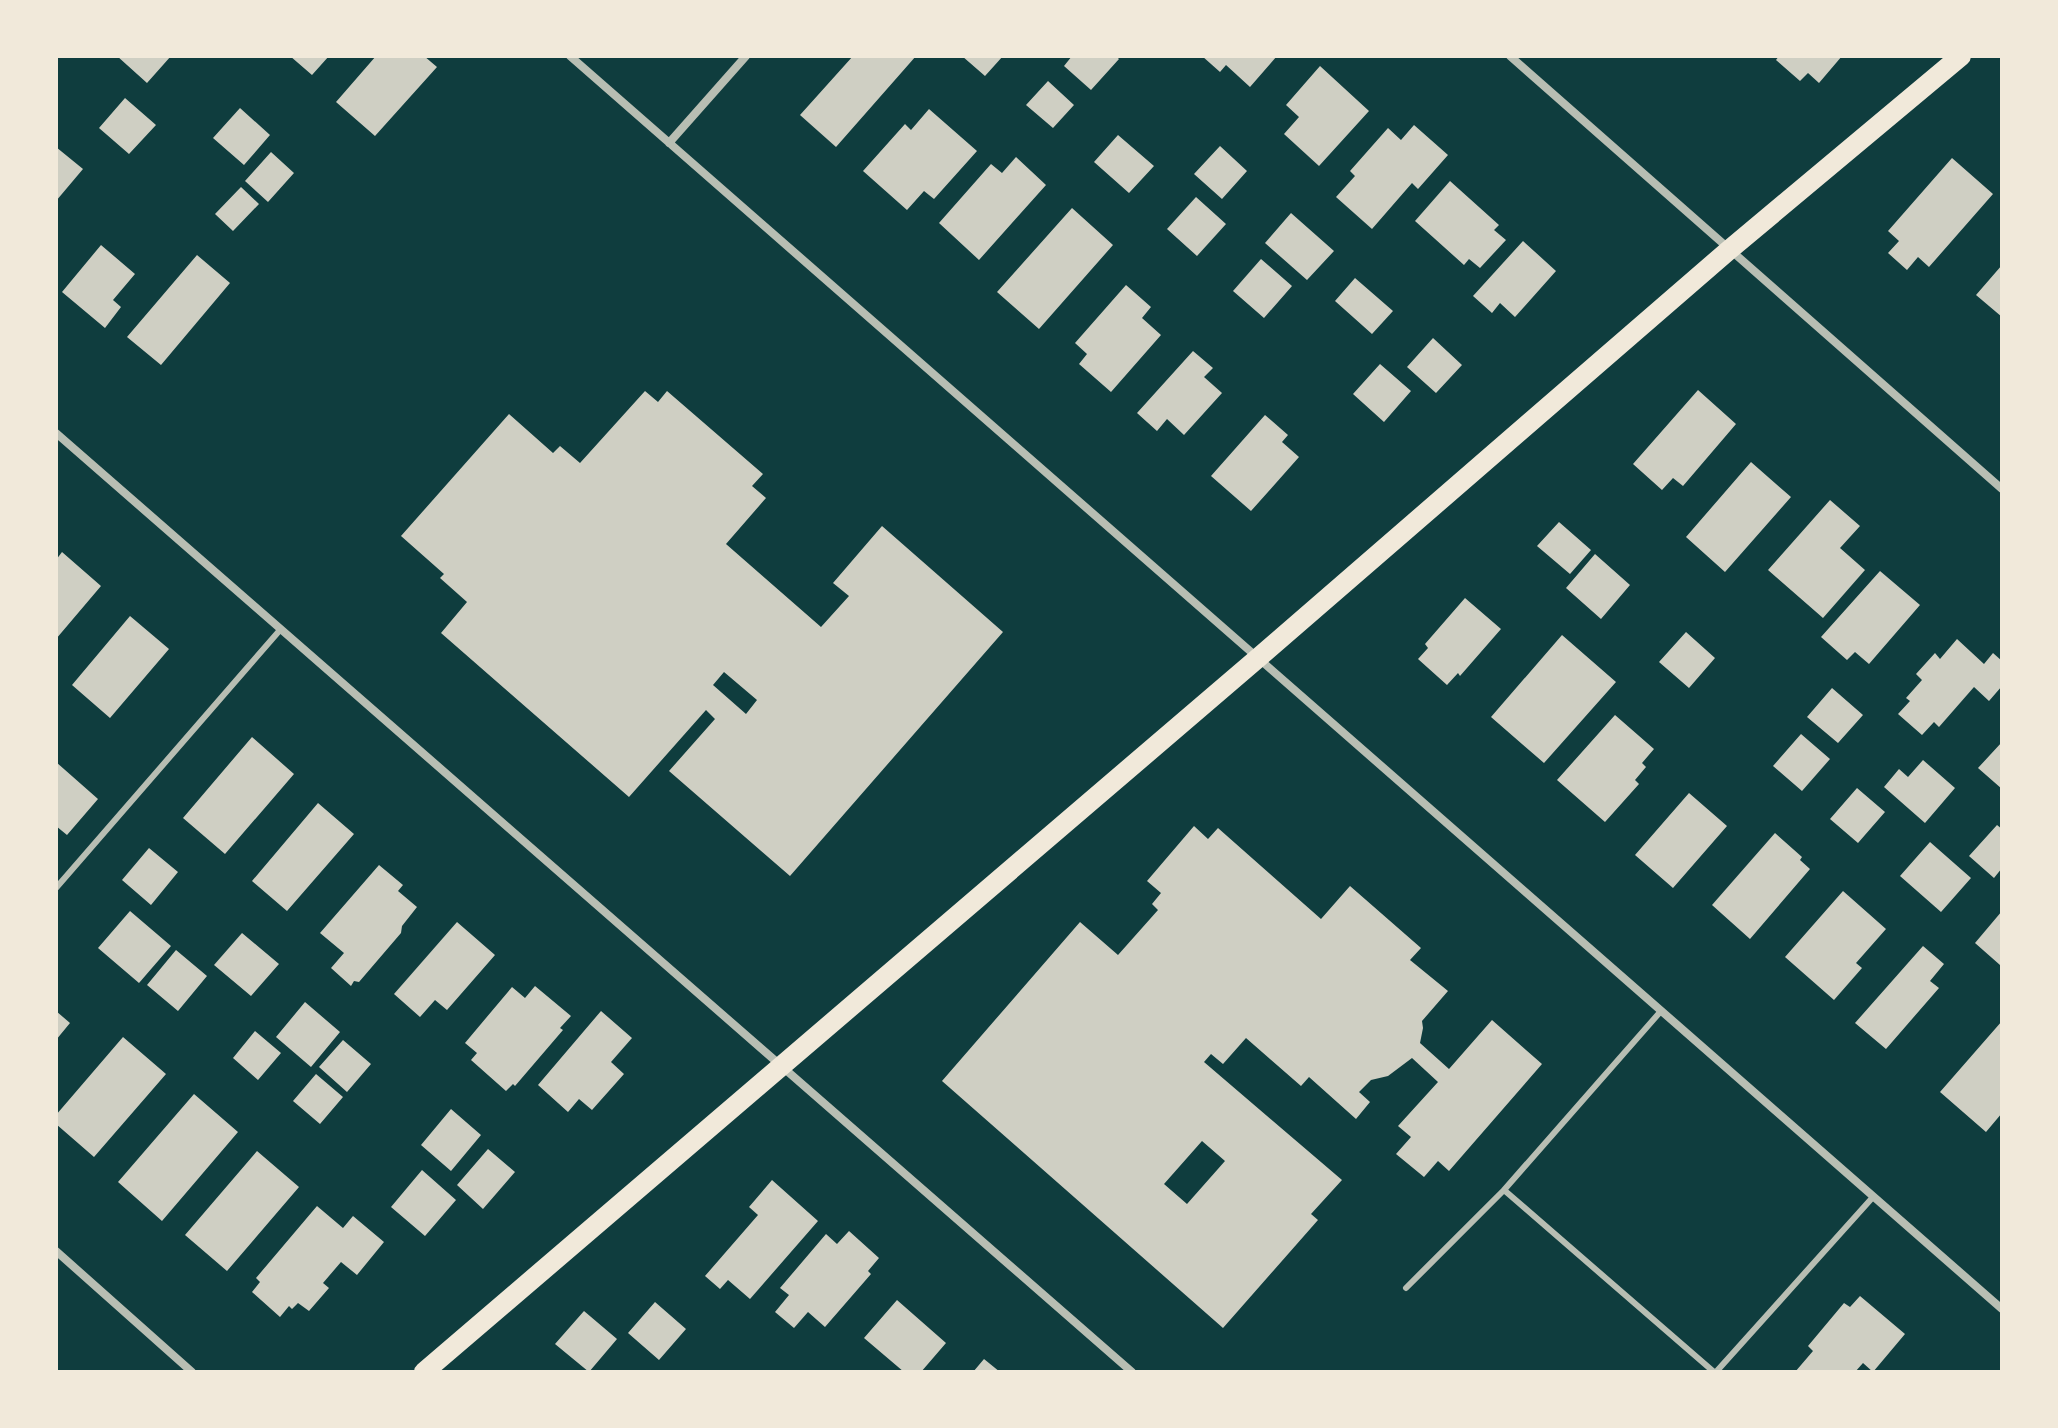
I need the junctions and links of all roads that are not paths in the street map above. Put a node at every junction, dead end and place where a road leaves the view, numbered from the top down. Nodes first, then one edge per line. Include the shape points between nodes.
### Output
1 (570, 56) edge
2 (746, 56) edge
3 (1510, 56) edge
4 (1961, 56) edge
5 (669, 143) junction
6 (1729, 250) junction
7 (56, 433) edge
8 (2002, 489) edge
9 (280, 630) junction
10 (1258, 658) junction
11 (56, 888) edge
12 (1661, 1011) junction
13 (782, 1067) junction
14 (1504, 1190) junction
15 (1873, 1197) junction
16 (56, 1251) edge
17 (1406, 1288) dead end
18 (2002, 1309) edge
19 (192, 1372) edge
20 (424, 1372) edge
21 (1132, 1372) edge
22 (1715, 1372) edge

1 - 5 street
2 - 5 street
3 - 6 street
4 - 6 main road
5 - 10 street
6 - 8 street
6 - 10 main road
7 - 9 street
9 - 11 lane
9 - 13 street
10 - 12 street
10 - 13 main road
12 - 14 lane
12 - 15 street
13 - 20 main road
13 - 21 street
14 - 17 lane
14 - 22 lane
15 - 18 street
15 - 22 lane
16 - 19 street

